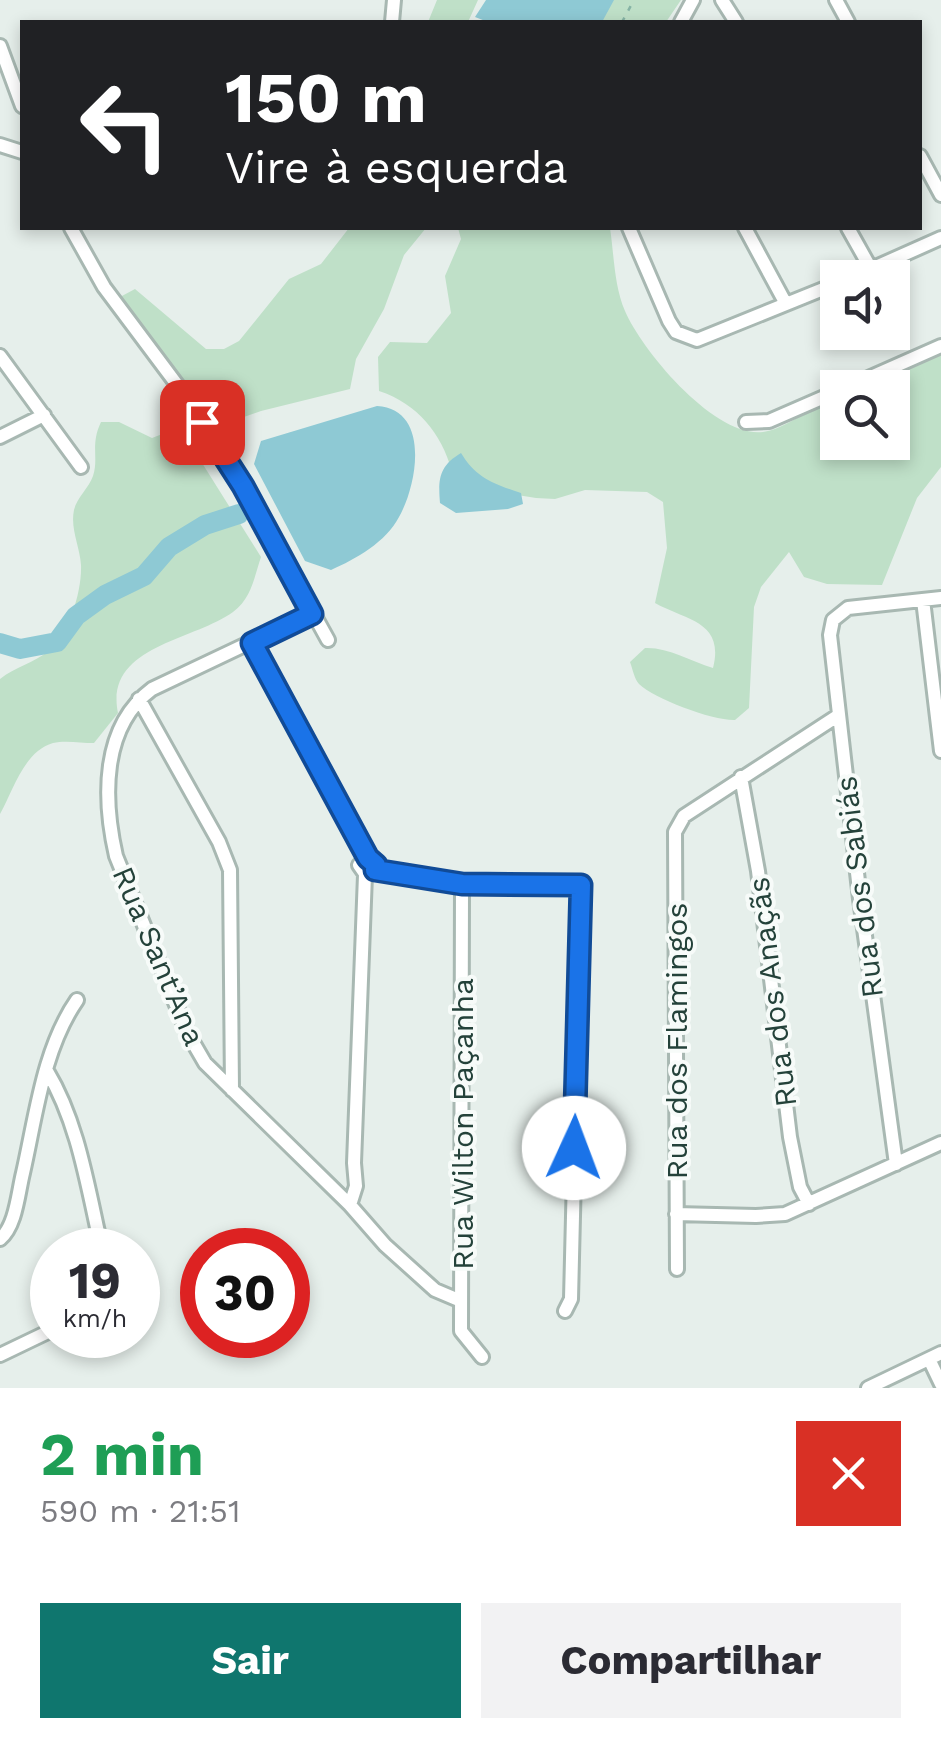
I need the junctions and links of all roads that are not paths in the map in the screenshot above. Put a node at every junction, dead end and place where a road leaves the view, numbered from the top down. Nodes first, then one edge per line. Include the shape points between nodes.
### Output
1 (0, 46) edge
2 (20, 101) edge
3 (922, 160) edge
4 (941, 196) edge
5 (72, 230) edge
6 (631, 230) edge
7 (746, 230) edge
8 (849, 230) edge
9 (941, 238) edge
10 (866, 260) edge
11 (891, 260) edge
12 (820, 290) edge
13 (786, 304) junction
14 (941, 346) edge
15 (0, 356) edge
16 (887, 370) edge
17 (820, 399) edge
18 (44, 415) junction
19 (746, 422) dead end
20 (0, 437) edge
21 (81, 468) dead end
22 (941, 598) edge
23 (923, 600) junction
24 (312, 614) junction
25 (328, 640) dead end
26 (252, 643) junction
27 (139, 699) junction
28 (839, 715) junction
29 (941, 751) edge
30 (741, 777) junction
31 (369, 868) junction
32 (462, 884) junction
33 (77, 1000) dead end
34 (47, 1070) junction
35 (232, 1090) junction
36 (941, 1143) edge
37 (354, 1164) junction
38 (896, 1164) junction
39 (332, 1188) junction
40 (809, 1204) junction
41 (350, 1205) junction
42 (676, 1214) junction
43 (97, 1228) edge
44 (0, 1240) edge
45 (678, 1269) dead end
46 (461, 1301) junction
47 (566, 1310) dead end
48 (30, 1341) edge
49 (0, 1355) edge
50 (482, 1356) dead end
51 (935, 1356) edge
52 (941, 1384) edge
53 (868, 1388) edge

1 - 2 street
3 - 4 street
5 - 24 street via 104,287 243,486
6 - 13 street via 669,321 685,338 698,340
7 - 13 street
8 - 10 street
9 - 11 street
12 - 13 street
14 - 16 street
15 - 18 street
17 - 19 street via 769,421
18 - 20 street
18 - 21 street
22 - 23 street
23 - 28 street, Rua dos Sabiás via 848,608 832,620
23 - 29 street
24 - 25 street
24 - 26 street
26 - 27 street
26 - 31 street
27 - 35 street via 230,870
27 - 35 street, Rua Sant’Ana via 120,727 112,756 107,813 116,856 195,1050
28 - 30 street
28 - 38 street, Rua dos Sabiás
30 - 40 street, Rua dos Anaçãs via 790,1137
30 - 42 street, Rua dos Flamingos via 684,816 676,832
31 - 32 street
31 - 37 street
32 - 46 street, Rua Wilton Paçanha
32 - 47 street via 581,885
33 - 34 street
34 - 43 street via 72,1124
34 - 44 street via 16,1205
35 - 39 street, Rua Sant’Ana
36 - 38 street
37 - 39 street
37 - 41 street
38 - 40 street
39 - 41 street, Rua Sant’Ana
40 - 42 street via 785,1214
41 - 46 street, Rua Sant’Ana via 436,1290
42 - 45 street, Rua dos Flamingos
46 - 50 street, Rua Wilton Paçanha via 461,1331
48 - 49 street
51 - 52 street
51 - 53 street

